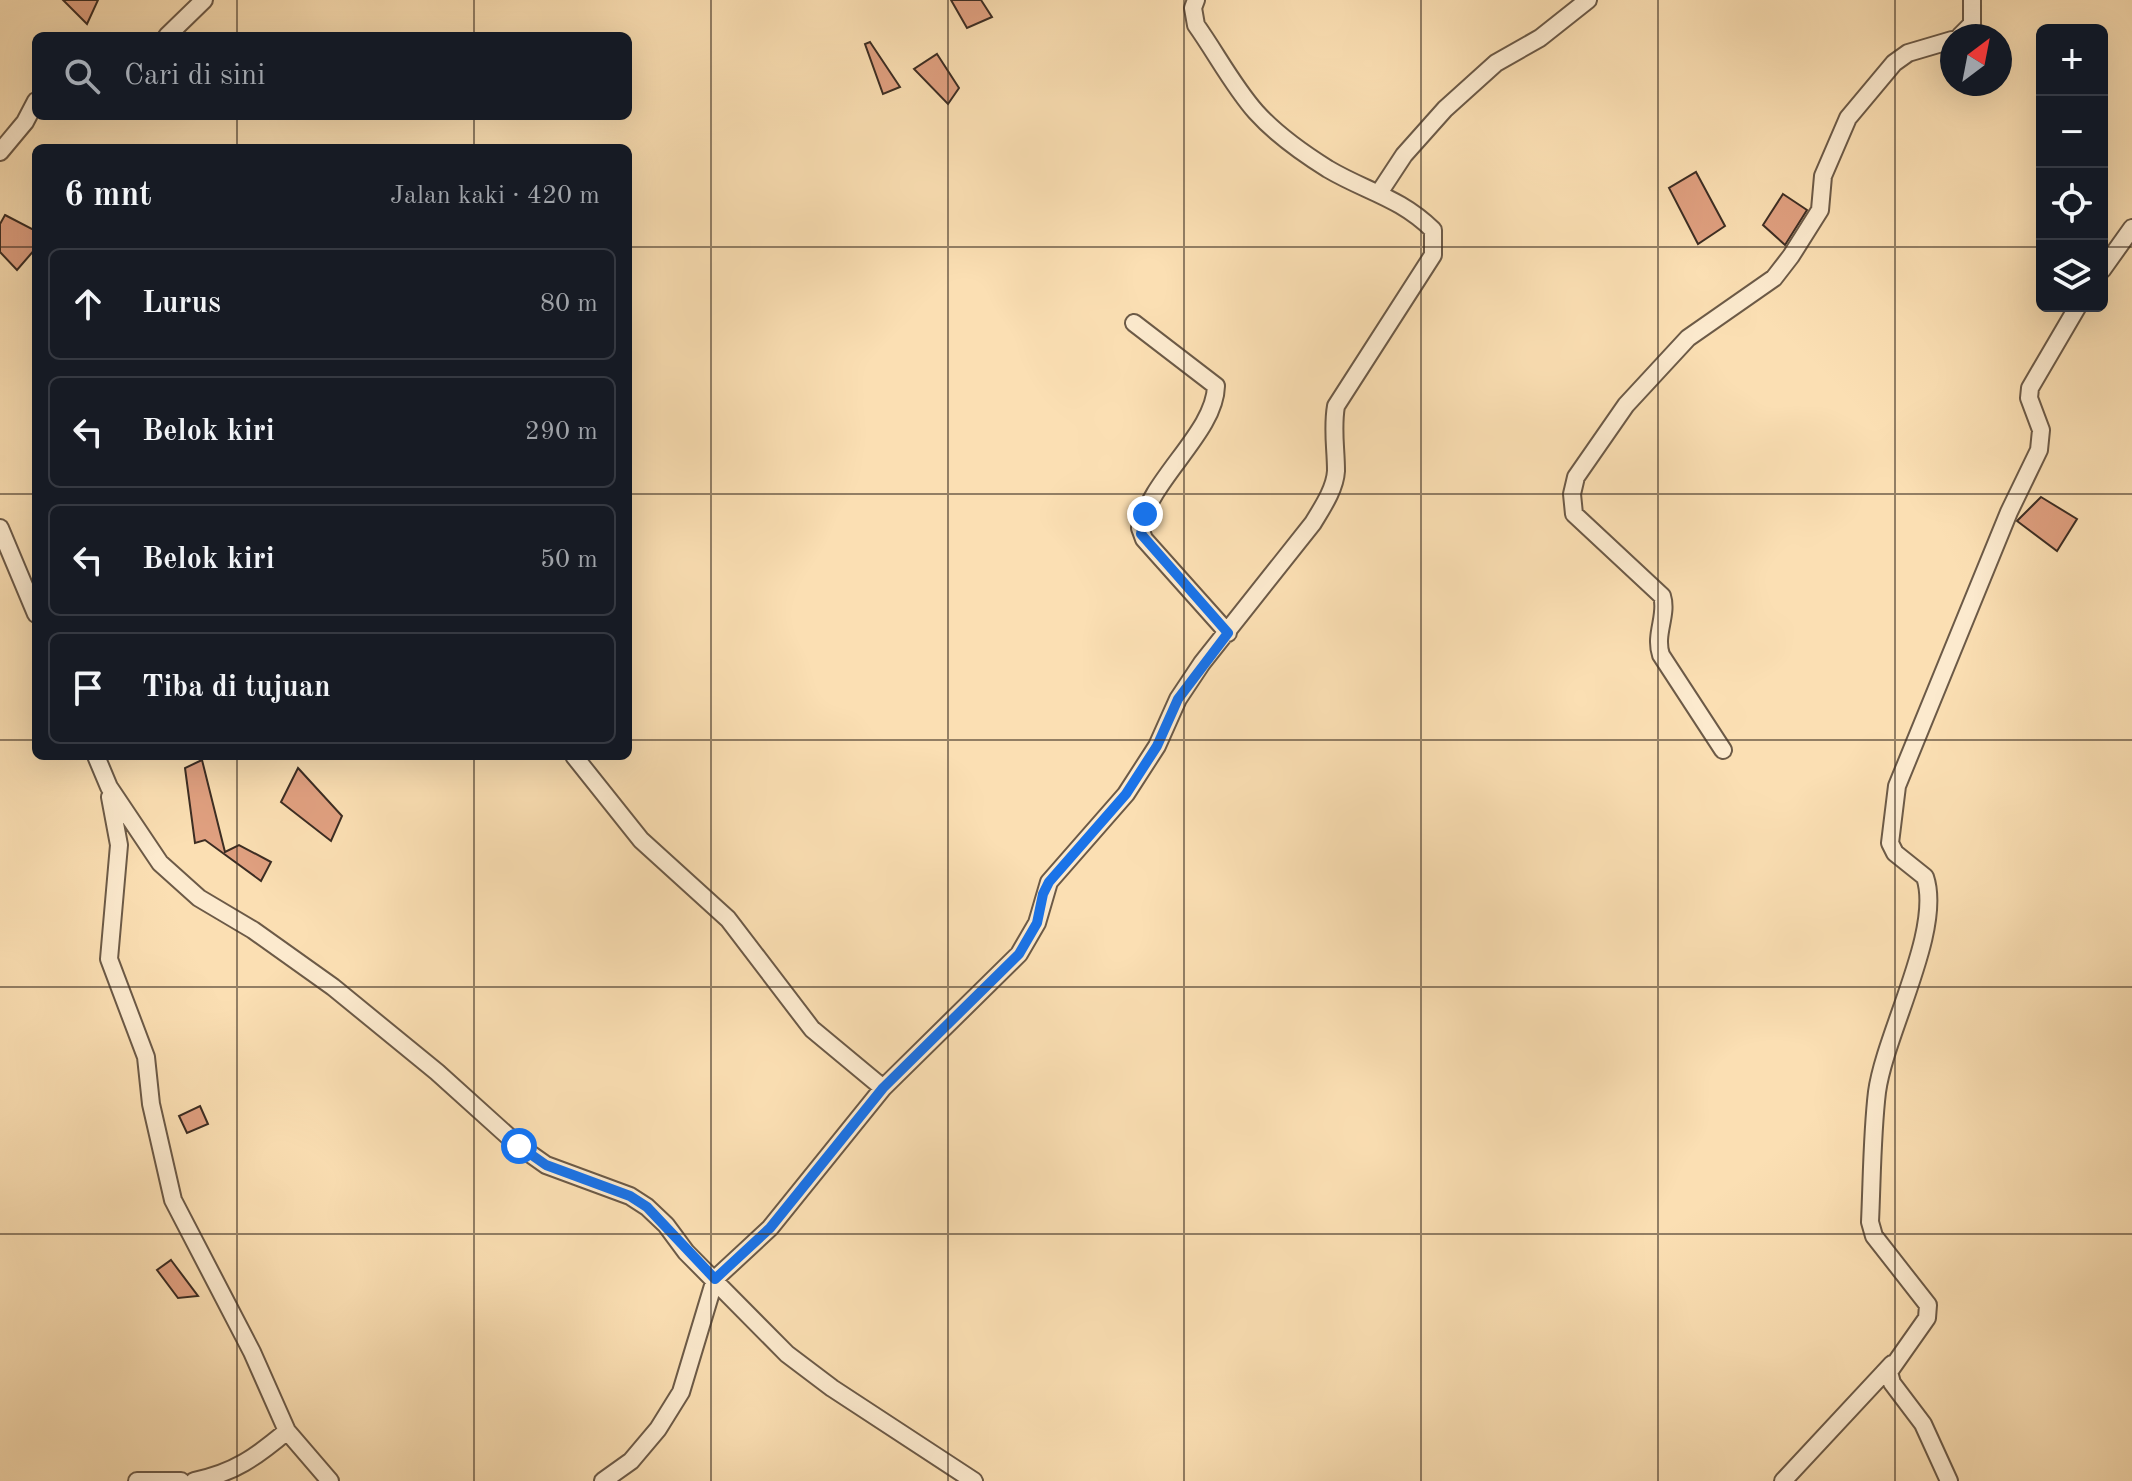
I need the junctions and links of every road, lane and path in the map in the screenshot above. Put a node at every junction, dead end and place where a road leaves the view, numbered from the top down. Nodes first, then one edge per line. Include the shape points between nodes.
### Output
1 (204, 0) edge
2 (1196, 0) edge
3 (1588, 0) edge
4 (1972, 0) edge
5 (1972, 24) edge
6 (171, 32) edge
7 (1940, 44) edge
8 (32, 109) edge
9 (0, 152) edge
10 (1379, 193) junction
11 (2132, 228) edge
12 (2108, 262) edge
13 (2074, 312) edge
14 (1134, 323) dead end
15 (0, 528) edge
16 (32, 604) edge
17 (1228, 633) junction
18 (1723, 750) dead end
19 (98, 760) edge
20 (577, 760) edge
21 (109, 787) junction
22 (883, 1088) junction
23 (715, 1279) junction
24 (1892, 1364) junction
25 (287, 1431) junction
26 (137, 1481) edge
27 (181, 1481) edge
28 (194, 1481) edge
29 (330, 1481) edge
30 (603, 1481) edge
31 (974, 1481) edge
32 (1783, 1481) edge
33 (1949, 1481) edge

1 - 6 street
2 - 10 street via 1196,25 1256,113 1325,167
3 - 10 street via 1540,38 1496,63 1445,109
4 - 5 street
7 - 18 street via 1894,63 1848,118 1823,176 1820,210 1774,278 1688,338 1626,405 1576,477 1574,514 1662,596 1657,642 1661,655
8 - 9 street
10 - 17 street via 1433,230 1433,255 1336,406 1336,473 1328,498
11 - 12 street
13 - 24 street via 2030,388 2041,430 2039,450 1897,786 1890,843 1925,877 1929,911 1877,1091 1870,1222 1874,1236 1929,1312
14 - 17 street via 1216,386 1208,417 1175,460 1140,528
15 - 16 street
17 - 22 street via 1178,699 1157,746 1126,794 1049,882 1037,923 1019,954
19 - 21 street
20 - 22 street via 641,840 728,919 812,1029
21 - 23 street via 160,863 199,898 333,987 546,1165 647,1207
21 - 25 street via 119,845 109,959 146,1057 173,1200
22 - 23 street via 770,1228
23 - 30 street via 681,1392 631,1461
23 - 31 street via 787,1354
24 - 32 street
24 - 33 street via 1892,1383 1923,1424
25 - 28 street via 225,1474
25 - 29 street
26 - 27 street

